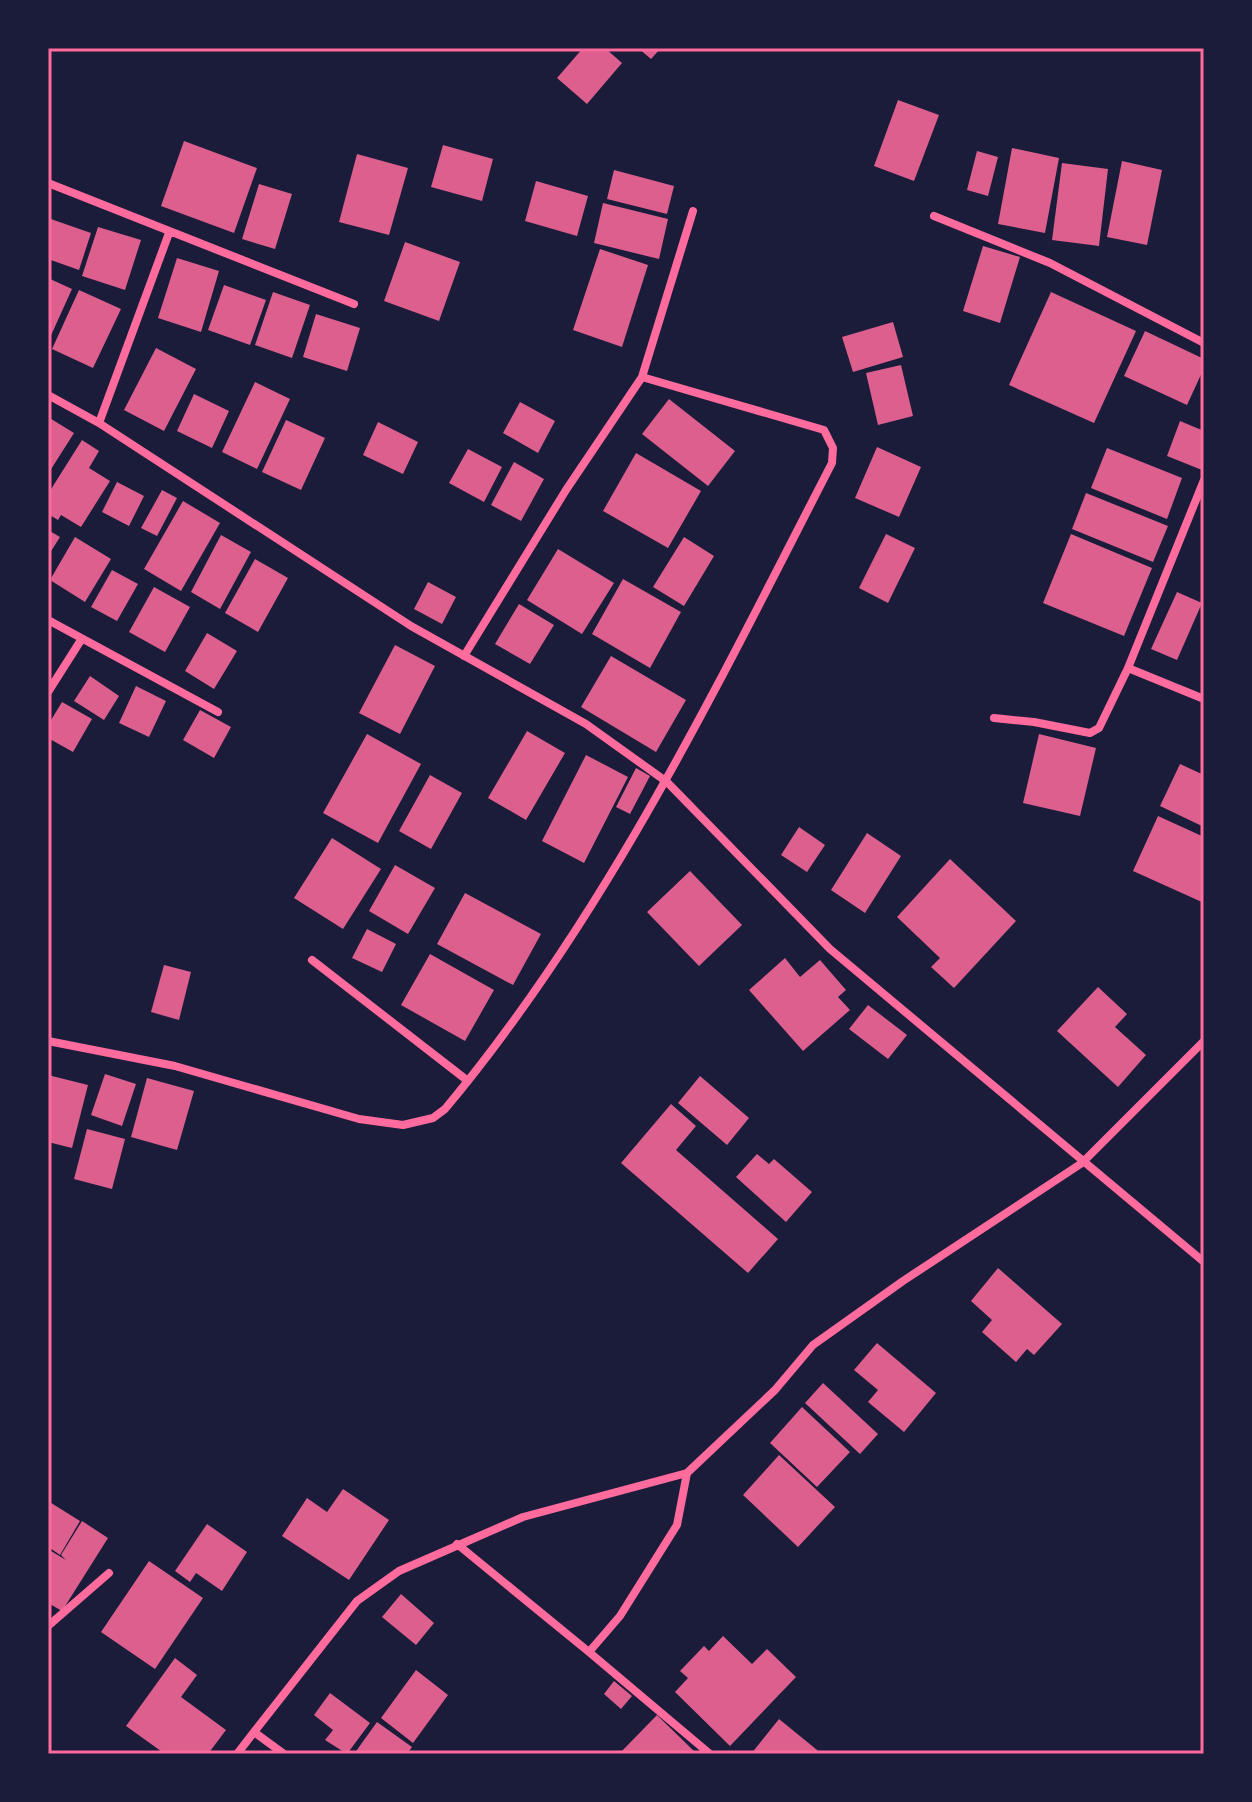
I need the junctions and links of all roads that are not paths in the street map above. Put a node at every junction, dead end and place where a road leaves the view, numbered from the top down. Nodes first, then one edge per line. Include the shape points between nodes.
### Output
1 (48, 183) edge
2 (693, 211) dead end
3 (934, 216) dead end
4 (169, 233) junction
5 (354, 304) dead end
6 (1204, 343) edge
7 (642, 377) junction
8 (48, 395) edge
9 (99, 423) junction
10 (1204, 480) edge
11 (48, 620) edge
12 (81, 640) junction
13 (464, 656) junction
14 (1128, 668) junction
15 (48, 692) edge
16 (1204, 699) edge
17 (218, 712) dead end
18 (994, 718) dead end
19 (667, 782) junction
20 (312, 960) dead end
21 (48, 1041) edge
22 (1204, 1041) edge
23 (468, 1081) junction
24 (1082, 1163) junction
25 (1204, 1262) edge
26 (687, 1473) junction
27 (457, 1544) junction
28 (109, 1573) dead end
29 (48, 1626) edge
30 (589, 1652) junction
31 (254, 1732) junction
32 (237, 1754) edge
33 (284, 1754) edge
34 (710, 1754) edge

1 - 4 street
2 - 7 street
3 - 6 street via 1050,263
4 - 5 street
4 - 9 street
7 - 13 street
7 - 19 street via 824,430 833,448 832,463
8 - 9 street
9 - 13 street
10 - 14 street
11 - 12 street
12 - 15 street
12 - 17 street
13 - 19 street via 586,724
14 - 16 street
14 - 18 street via 1095,733
19 - 23 street via 514,1024
19 - 24 street via 830,949
20 - 23 street
21 - 23 street via 175,1066 359,1119 403,1125 433,1118
22 - 24 street
24 - 25 street
24 - 26 street via 813,1345 775,1390
26 - 27 street via 523,1517
26 - 30 street via 677,1525 620,1616
27 - 30 street
27 - 31 street via 399,1571 357,1601
28 - 29 street
30 - 34 street
31 - 32 street
31 - 33 street

